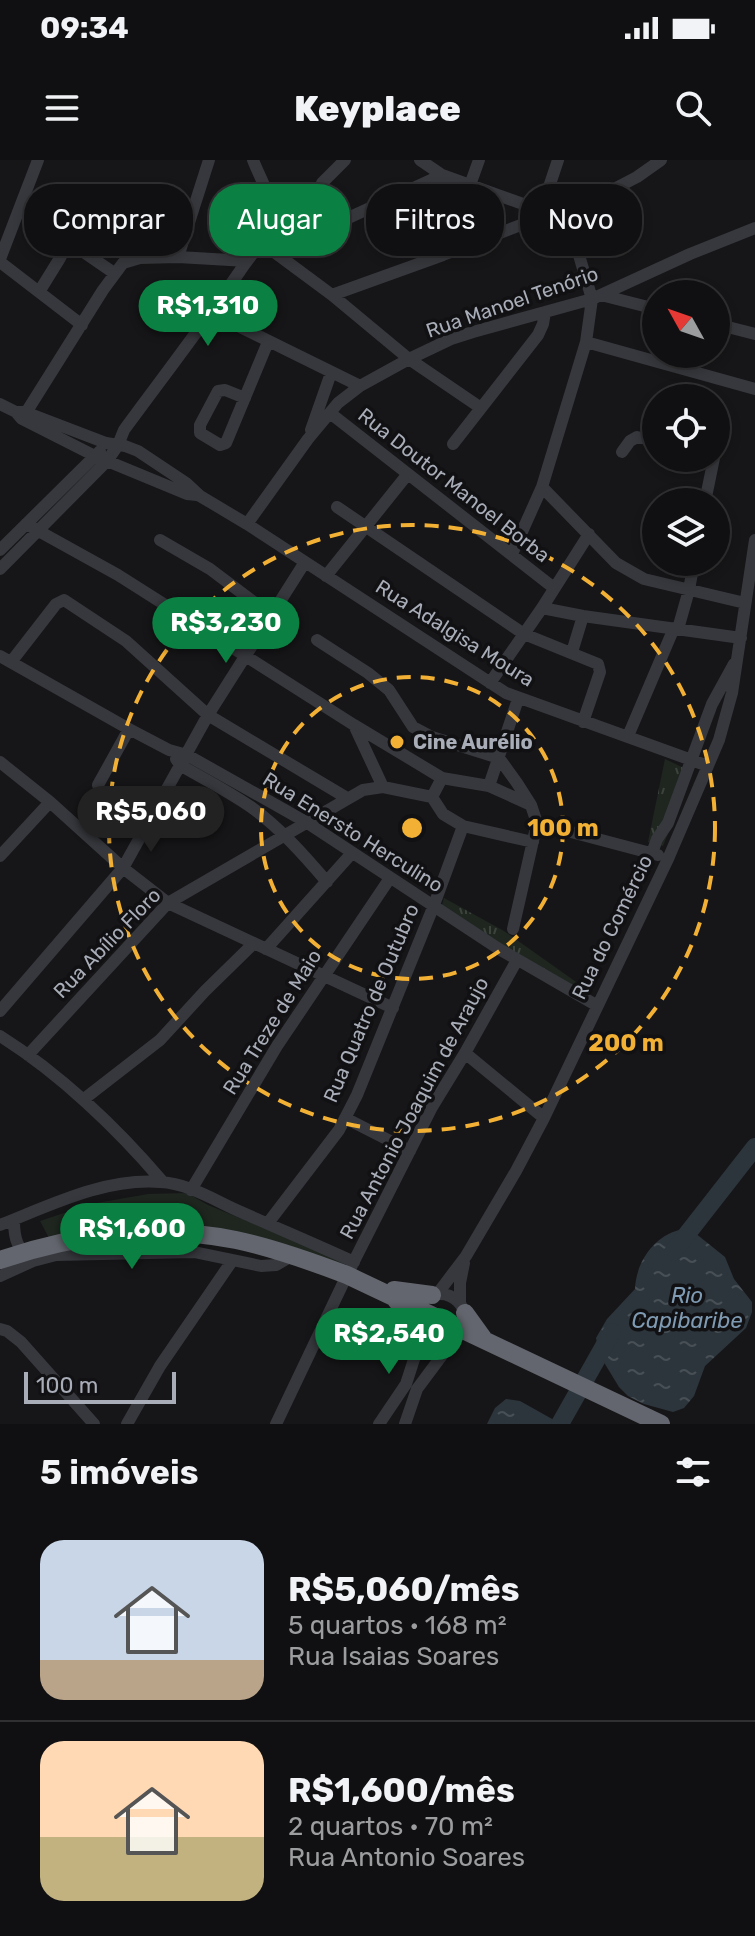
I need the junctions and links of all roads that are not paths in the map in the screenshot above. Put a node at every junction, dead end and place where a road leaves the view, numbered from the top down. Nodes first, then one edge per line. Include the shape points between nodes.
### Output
1 (38, 160) edge
2 (209, 160) edge
3 (253, 160) edge
4 (345, 160) edge
5 (420, 160) edge
6 (479, 160) edge
7 (558, 160) edge
8 (661, 160) edge
9 (442, 175) junction
10 (322, 183) dead end
11 (262, 184) edge
12 (467, 184) edge
13 (470, 184) edge
14 (553, 184) edge
15 (624, 184) edge
16 (350, 217) edge
17 (520, 223) edge
18 (755, 228) edge
19 (61, 256) edge
20 (89, 256) edge
21 (251, 256) edge
22 (279, 256) edge
23 (582, 256) edge
24 (178, 257) junction
25 (0, 260) edge
26 (247, 261) junction
27 (114, 273) junction
28 (39, 292) junction
29 (332, 295) junction
30 (596, 297) junction
31 (642, 306) edge
32 (545, 312) junction
33 (212, 313) junction
34 (82, 325) junction
35 (730, 328) edge
36 (755, 334) edge
37 (268, 342) junction
38 (586, 342) junction
39 (409, 359) junction
40 (331, 373) junction
41 (360, 386) junction
42 (755, 389) edge
43 (245, 398) junction
44 (0, 404) edge
45 (481, 408) junction
46 (330, 413) junction
47 (21, 414) junction
48 (642, 438) edge
49 (308, 439) junction
50 (112, 444) junction
51 (453, 444) dead end
52 (622, 452) dead end
53 (101, 458) junction
54 (407, 475) junction
55 (542, 487) junction
56 (200, 496) junction
57 (337, 507) dead end
58 (247, 524) junction
59 (366, 526) junction
60 (32, 527) junction
61 (589, 534) junction
62 (160, 540) dead end
63 (755, 540) edge
64 (0, 550) edge
65 (512, 554) junction
66 (305, 562) junction
67 (0, 569) edge
68 (326, 576) junction
69 (692, 576) edge
70 (554, 588) junction
71 (689, 590) junction
72 (745, 603) junction
73 (542, 608) junction
74 (271, 615) junction
75 (583, 616) junction
76 (676, 628) junction
77 (524, 634) junction
78 (741, 638) junction
79 (317, 640) dead end
80 (572, 652) junction
81 (245, 655) junction
82 (738, 658) junction
83 (5, 659) edge
84 (490, 683) junction
85 (518, 699) junction
86 (208, 715) junction
87 (583, 722) junction
88 (354, 725) junction
89 (129, 729) junction
90 (628, 736) junction
91 (499, 758) junction
92 (183, 760) junction
93 (690, 761) junction
94 (0, 762) edge
95 (708, 766) junction
96 (442, 778) junction
97 (98, 785) dead end
98 (489, 786) junction
99 (383, 787) junction
100 (432, 797) junction
101 (347, 798) junction
102 (50, 802) junction
103 (531, 805) junction
104 (306, 822) junction
105 (537, 823) junction
106 (463, 826) junction
107 (285, 835) junction
108 (533, 842) junction
109 (352, 853) junction
110 (652, 853) junction
111 (0, 856) edge
112 (668, 859) junction
113 (123, 868) junction
114 (390, 878) junction
115 (327, 882) junction
116 (168, 903) junction
117 (434, 905) junction
118 (513, 929) dead end
119 (260, 946) junction
120 (517, 960) junction
121 (324, 976) junction
122 (596, 1005) junction
123 (393, 1008) junction
124 (0, 1011) edge
125 (0, 1036) edge
126 (465, 1053) junction
127 (28, 1055) junction
128 (84, 1099) junction
129 (345, 1118) junction
130 (544, 1118) junction
131 (410, 1151) junction
132 (162, 1181) junction
133 (191, 1190) junction
134 (14, 1220) junction
135 (268, 1223) junction
136 (0, 1225) edge
137 (293, 1255) junction
138 (27, 1256) junction
139 (466, 1256) junction
140 (0, 1260) edge
141 (232, 1261) junction
142 (351, 1268) junction
143 (0, 1276) edge
144 (383, 1292) junction
145 (435, 1294) junction
146 (417, 1321) junction
147 (459, 1326) junction
148 (0, 1329) edge
149 (497, 1347) junction
150 (416, 1353) junction
151 (435, 1363) junction
152 (396, 1399) junction
153 (411, 1405) junction
154 (94, 1424) edge
155 (127, 1424) edge
156 (276, 1424) edge
157 (379, 1424) edge
158 (405, 1424) edge
159 (661, 1424) edge

1 - 25 street
2 - 24 street
3 - 11 street
4 - 10 street
5 - 9 street
6 - 13 street
7 - 14 street
8 - 15 street
9 - 12 street
9 - 16 street
17 - 29 street
18 - 30 street, Rua Manoel Tenório
19 - 28 street
20 - 27 street
21 - 26 street
22 - 29 street
23 - 30 street
24 - 26 street
24 - 27 street via 131,259
25 - 28 street
26 - 33 street
27 - 34 street
28 - 34 street
29 - 39 street
30 - 31 street
30 - 32 street, Rua Manoel Tenório
30 - 38 street
32 - 39 street, Rua Manoel Tenório via 451,339
32 - 45 street via 538,335
33 - 37 street
33 - 50 street
34 - 47 street
35 - 36 street
37 - 40 street
37 - 43 street
38 - 42 street
38 - 55 street
39 - 41 street, Rua Manoel Tenório
39 - 45 street
40 - 41 street
40 - 49 street
41 - 46 street, Rua Manoel Tenório
43 - 43 street via 224,445 200,433 218,391
44 - 47 street
45 - 51 street
46 - 49 street, Rua Manoel Tenório
46 - 54 street, Rua Doutor Manoel Borba
47 - 50 street
47 - 53 street
48 - 52 street via 630,441
49 - 58 street, Rua Manoel Tenório
50 - 53 street
50 - 56 street via 138,451
53 - 56 street
53 - 60 street
54 - 59 street
54 - 65 street, Rua Doutor Manoel Borba
55 - 61 street
55 - 65 street
56 - 58 street, Rua Adalgisa Moura
57 - 59 street
58 - 66 street, Rua Adalgisa Moura
59 - 68 street
59 - 77 street
60 - 64 street
60 - 67 street
60 - 81 street
61 - 70 street
61 - 71 street via 634,575
62 - 74 street
63 - 72 street, Rua do Comércio
65 - 70 street, Rua Doutor Manoel Borba
66 - 68 street, Rua Adalgisa Moura
66 - 74 street
68 - 84 street, Rua Adalgisa Moura
69 - 71 street
70 - 73 street
71 - 72 street
71 - 76 street
72 - 78 street, Rua do Comércio
73 - 75 street
73 - 77 street
74 - 81 street
75 - 76 street
75 - 80 street
76 - 78 street
76 - 90 street
77 - 80 street
77 - 84 street
78 - 82 street, Rua do Comércio
79 - 91 street via 389,690 413,727
80 - 87 street via 598,664 600,672
81 - 86 street
81 - 88 street
82 - 93 street, Rua do Comércio via 712,704
82 - 95 street, Rua do Comércio via 726,718
83 - 86 street via 64,600 126,641
83 - 89 street
84 - 85 street, Rua Adalgisa Moura
85 - 87 street, Rua Adalgisa Moura
85 - 91 street
86 - 92 street
86 - 101 street
87 - 90 street, Rua Adalgisa Moura
88 - 96 street
88 - 99 street
89 - 92 street
89 - 97 street
90 - 93 street, Rua Adalgisa Moura
91 - 98 street
91 - 103 street
92 - 104 street, Rua Enersto Herculino
92 - 107 street
92 - 113 street
93 - 95 street, Rua Adalgisa Moura
93 - 110 street, Rua do Comércio
94 - 102 street
95 - 112 street, Rua do Comércio
96 - 98 street
96 - 100 street
98 - 103 street
99 - 100 street
99 - 101 street, Rua Abílio Floro
100 - 106 street via 443,814
101 - 104 street, Rua Abílio Floro
102 - 111 street
102 - 113 street
103 - 105 street
104 - 107 street, Rua Abílio Floro
104 - 109 street, Rua Enersto Herculino
105 - 108 street
105 - 110 street
106 - 108 street
106 - 117 street, Rua Quatro de Outubro
107 - 115 street
107 - 116 street, Rua Abílio Floro
108 - 118 street
109 - 114 street, Rua Enersto Herculino
109 - 115 street
110 - 112 street
112 - 122 street, Rua do Comércio
113 - 116 street
113 - 124 street
114 - 117 street, Rua Enersto Herculino
114 - 121 street, Rua Treze de Maio
115 - 119 street
116 - 119 street
116 - 127 street, Rua Abílio Floro
117 - 120 street, Rua Enersto Herculino
117 - 123 street, Rua Quatro de Outubro
119 - 121 street
119 - 128 street via 205,991 160,1040
120 - 122 street, Rua Enersto Herculino
120 - 126 street, Rua Antonio Joaquim de Araujo
121 - 123 street
121 - 133 street, Rua Treze de Maio
122 - 130 street, Rua do Comércio
123 - 129 street, Rua Quatro de Outubro
125 - 127 street
126 - 130 street
126 - 131 street, Rua Antonio Joaquim de Araujo
127 - 128 street
128 - 132 street
129 - 131 street
129 - 135 street, Rua Quatro de Outubro
130 - 139 street, Rua do Comércio
131 - 142 street, Rua Antonio Joaquim de Araujo
132 - 133 street
132 - 134 street via 114,1185
133 - 135 street
134 - 136 street
134 - 138 street via 16,1241
135 - 142 street
137 - 138 highway via 212,1236 167,1233 52,1243
137 - 141 street via 268,1266
137 - 142 highway
138 - 140 highway
138 - 141 street via 194,1252
138 - 143 street
139 - 145 street, Rua do Comércio
139 - 147 street
141 - 155 street
142 - 144 highway
142 - 156 street, Rua Antonio Joaquim de Araujo
144 - 145 highway
144 - 146 highway
145 - 146 street, Rua do Comércio via 421,1301
145 - 147 street via 450,1295
146 - 147 highway
146 - 150 street
147 - 149 highway
147 - 149 highway
147 - 151 street
148 - 154 street via 21,1342
149 - 159 highway
150 - 151 street
150 - 152 street
151 - 153 street
152 - 153 street
152 - 157 street
153 - 158 street

